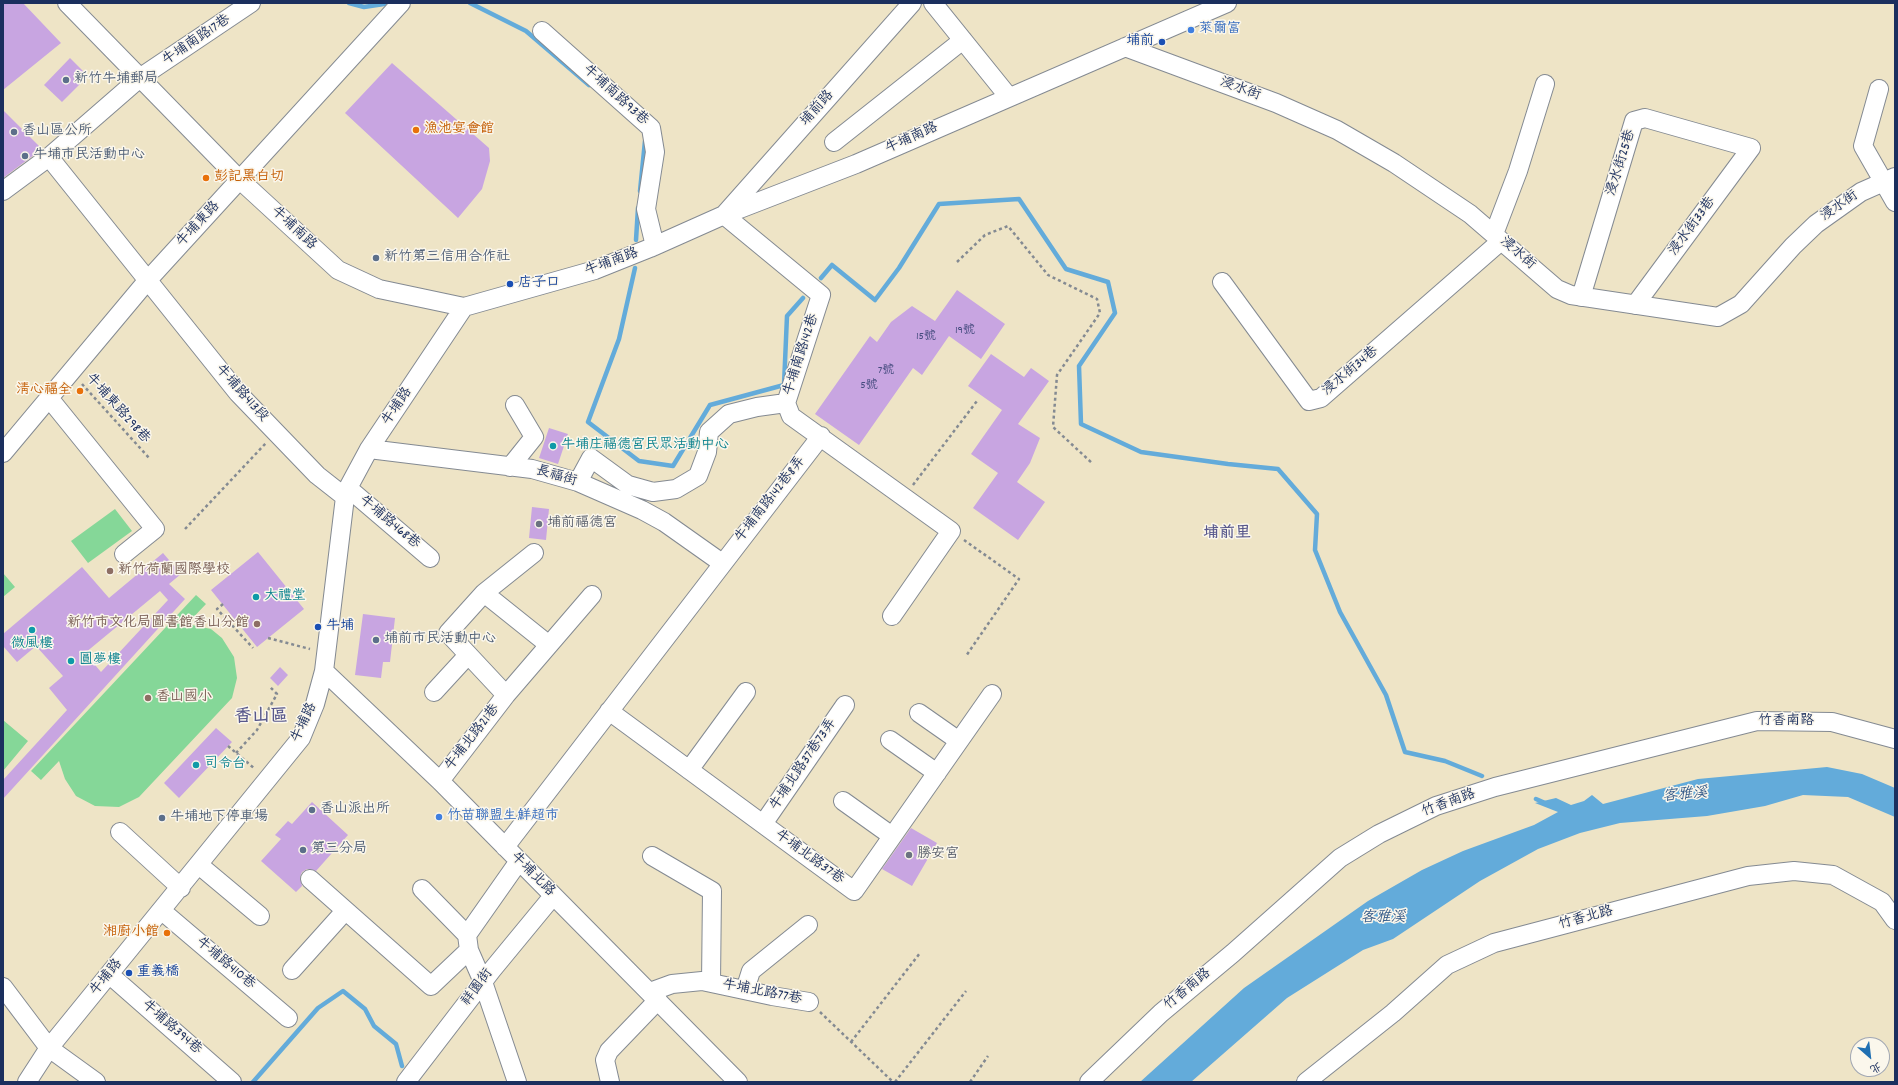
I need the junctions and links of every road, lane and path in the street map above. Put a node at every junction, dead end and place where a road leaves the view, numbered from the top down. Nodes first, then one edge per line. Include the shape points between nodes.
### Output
1 (67, 3) edge
2 (251, 3) edge
3 (401, 3) edge
4 (912, 3) edge
5 (933, 3) edge
6 (1227, 3) edge
7 (542, 31) dead end
8 (963, 40) junction
9 (1125, 47) junction
10 (141, 77) junction
11 (1545, 84) dead end
12 (1880, 90) dead end
13 (1008, 96) junction
14 (834, 142) dead end
15 (1750, 148) joint
16 (49, 157) junction
17 (1889, 179) edge
18 (240, 180) junction
19 (3, 191) edge
20 (1895, 202) edge
21 (724, 215) junction
22 (1497, 238) junction
23 (655, 246) junction
24 (957, 262) dead end
25 (147, 281) junction
26 (1222, 282) dead end
27 (1582, 297) junction
28 (1635, 305) junction
29 (464, 308) junction
30 (70, 372) junction
31 (49, 398) junction
32 (977, 401) dead end
33 (786, 403) junction
34 (515, 405) dead end
35 (276, 432) junction
36 (820, 436) junction
37 (369, 449) junction
38 (3, 452) edge
39 (150, 459) dead end
40 (1092, 463) dead end
41 (510, 467) junction
42 (578, 482) junction
43 (347, 493) junction
44 (904, 496) junction
45 (185, 529) dead end
46 (951, 531) junction
47 (534, 553) dead end
48 (124, 554) dead end
49 (430, 558) dead end
50 (722, 563) junction
51 (484, 593) junction
52 (592, 594) dead end
53 (223, 604) dead end
54 (892, 616) dead end
55 (268, 638) dead end
56 (550, 645) junction
57 (253, 648) dead end
58 (468, 655) junction
59 (966, 656) dead end
60 (325, 662) junction
61 (269, 686) dead end
62 (434, 692) dead end
63 (746, 692) dead end
64 (992, 694) dead end
65 (506, 695) junction
66 (845, 705) dead end
67 (609, 711) junction
68 (918, 713) dead end
69 (1895, 738) edge
70 (890, 740) dead end
71 (960, 741) junction
72 (228, 746) dead end
73 (236, 753) junction
74 (690, 770) junction
75 (937, 773) junction
76 (268, 779) junction
77 (440, 781) junction
78 (843, 801) dead end
79 (763, 824) junction
80 (120, 832) dead end
81 (892, 836) junction
82 (505, 847) junction
83 (652, 856) dead end
84 (519, 861) junction
85 (199, 865) junction
86 (310, 878) dead end
87 (181, 888) junction
88 (422, 889) dead end
89 (553, 896) junction
90 (162, 911) junction
91 (345, 911) junction
92 (260, 916) dead end
93 (1895, 920) edge
94 (808, 925) dead end
95 (468, 942) junction
96 (920, 953) dead end
97 (292, 970) dead end
98 (110, 975) junction
99 (482, 982) junction
100 (711, 983) junction
101 (3, 986) edge
102 (745, 990) junction
103 (966, 991) dead end
104 (654, 996) junction
105 (809, 1002) joint
106 (288, 1018) dead end
107 (851, 1042) junction
108 (50, 1048) junction
109 (988, 1056) dead end
110 (27, 1082) edge
111 (96, 1082) edge
112 (232, 1082) edge
113 (406, 1082) edge
114 (517, 1082) edge
115 (610, 1082) edge
116 (738, 1082) edge
117 (894, 1082) edge
118 (970, 1082) edge
119 (1089, 1082) edge
120 (1306, 1082) edge

1 - 10 street, 牛埔南路
2 - 10 street, 牛埔南路17巷
3 - 18 street, 牛埔東路
4 - 21 street, 埔前路
5 - 8 street
6 - 9 street, 牛埔南路
7 - 23 street, 牛埔南路93巷 via 651,128 655,152 646,209
8 - 13 street
8 - 14 street
9 - 13 street, 牛埔南路
9 - 22 street, 浸水街 via 1276,103 1337,130 1394,163 1470,214
10 - 16 street, 牛埔南路17巷
10 - 18 street, 牛埔南路
11 - 22 street
12 - 17 street via 1863,146
13 - 21 street, 牛埔南路 via 856,164
15 - 27 street, 浸水街25巷 via 1645,118 1634,121
15 - 28 street, 浸水街33巷
16 - 19 street, 牛埔南路17巷
16 - 25 street, 牛埔路413段
17 - 20 street
17 - 28 street, 浸水街 via 1861,192 1816,224 1742,304 1718,317
18 - 25 street, 牛埔東路
18 - 29 street, 牛埔南路 via 338,270 379,289
21 - 23 street, 牛埔南路
21 - 33 street, 牛埔南路142巷 via 821,295
22 - 26 street, 浸水街34巷 via 1321,398 1309,401
22 - 27 street, 浸水街 via 1557,289
23 - 29 street, 牛埔南路 via 595,270
24 - 40 path via 985,235 1008,226 1048,275 1097,299 1100,313 1057,375 1053,427
25 - 30 street, 牛埔東路
25 - 35 street, 牛埔路413段 via 238,393
27 - 28 street, 浸水街
29 - 37 street, 牛埔路
30 - 31 street, 牛埔東路
30 - 39 path, 牛埔東路298巷
31 - 38 street, 牛埔東路
31 - 48 street via 155,528
32 - 44 path
33 - 36 street, 牛埔南路142巷 via 791,416
33 - 42 street via 757,406 729,414 709,432 707,452 698,476 676,489 653,492 628,485 591,458
34 - 41 street via 534,437
35 - 43 street, 牛埔路413段 via 318,475
35 - 45 path
36 - 44 street, 牛埔南路142巷
36 - 50 street, 牛埔南路142巷8弄
37 - 41 street, 長福街
37 - 43 street, 牛埔路
41 - 42 street, 長福街 via 532,469
42 - 50 street, 長福街 via 653,516
43 - 49 street, 牛埔路468巷
43 - 60 street, 牛埔路
44 - 46 street, 牛埔南路142巷
46 - 54 street
46 - 59 path via 1019,579
47 - 51 street, 牛埔北路21巷
50 - 67 street
51 - 56 street
51 - 58 street, 牛埔北路21巷 via 448,633
52 - 56 street, 牛埔北路21巷
53 - 57 path via 217,609
55 - 60 path
56 - 65 street, 牛埔北路21巷
58 - 62 street
58 - 65 street, 牛埔北路21巷
60 - 76 street, 牛埔路 via 315,704 301,738
60 - 77 street, 牛埔北路
61 - 73 path via 277,694 257,730
63 - 74 street
64 - 71 street, 牛埔北路37巷
65 - 77 street, 牛埔北路21巷
66 - 79 street, 牛埔北路37巷73弄
67 - 74 street, 牛埔北路37巷
67 - 82 street
68 - 71 street
69 - 119 street, 竹香南路 via 1832,722 1758,721 1495,788 1436,806 1379,834 1340,858 1161,1013
70 - 75 street
71 - 75 street, 牛埔北路37巷
72 - 73 path
73 - 76 path
74 - 79 street, 牛埔北路37巷
75 - 81 street, 牛埔北路37巷
76 - 85 street, 牛埔路
77 - 82 street, 牛埔北路
78 - 81 street
79 - 81 street, 牛埔北路37巷 via 854,891
80 - 87 street
82 - 84 street, 牛埔北路
83 - 100 street via 712,891
84 - 89 street, 牛埔北路
84 - 95 street
85 - 87 street, 牛埔路
85 - 92 street
86 - 91 street
87 - 90 street, 牛埔路
88 - 95 street
89 - 99 street, 祥園街
89 - 104 street, 牛埔北路
90 - 98 street, 牛埔路
90 - 106 street, 牛埔路410巷
91 - 95 street via 431,986
91 - 97 street
93 - 120 street, 竹香北路 via 1882,902 1833,875 1794,870 1748,876 1494,943 1447,965 1393,1013
94 - 102 street via 751,972
95 - 99 street
96 - 107 path
98 - 108 street, 牛埔路
98 - 112 street, 牛埔路394巷
99 - 113 street, 祥園街
99 - 114 street
100 - 102 street, 牛埔北路77巷
100 - 104 street, 牛埔北路77巷 via 702,981 672,984
101 - 108 street
102 - 105 street, 牛埔北路77巷
103 - 117 path
104 - 115 street via 605,1060
104 - 116 street, 牛埔北路
105 - 107 path, 牛埔北路77巷
107 - 117 path, 牛埔北路77巷
108 - 110 street, 牛埔路
108 - 111 street
109 - 118 path

